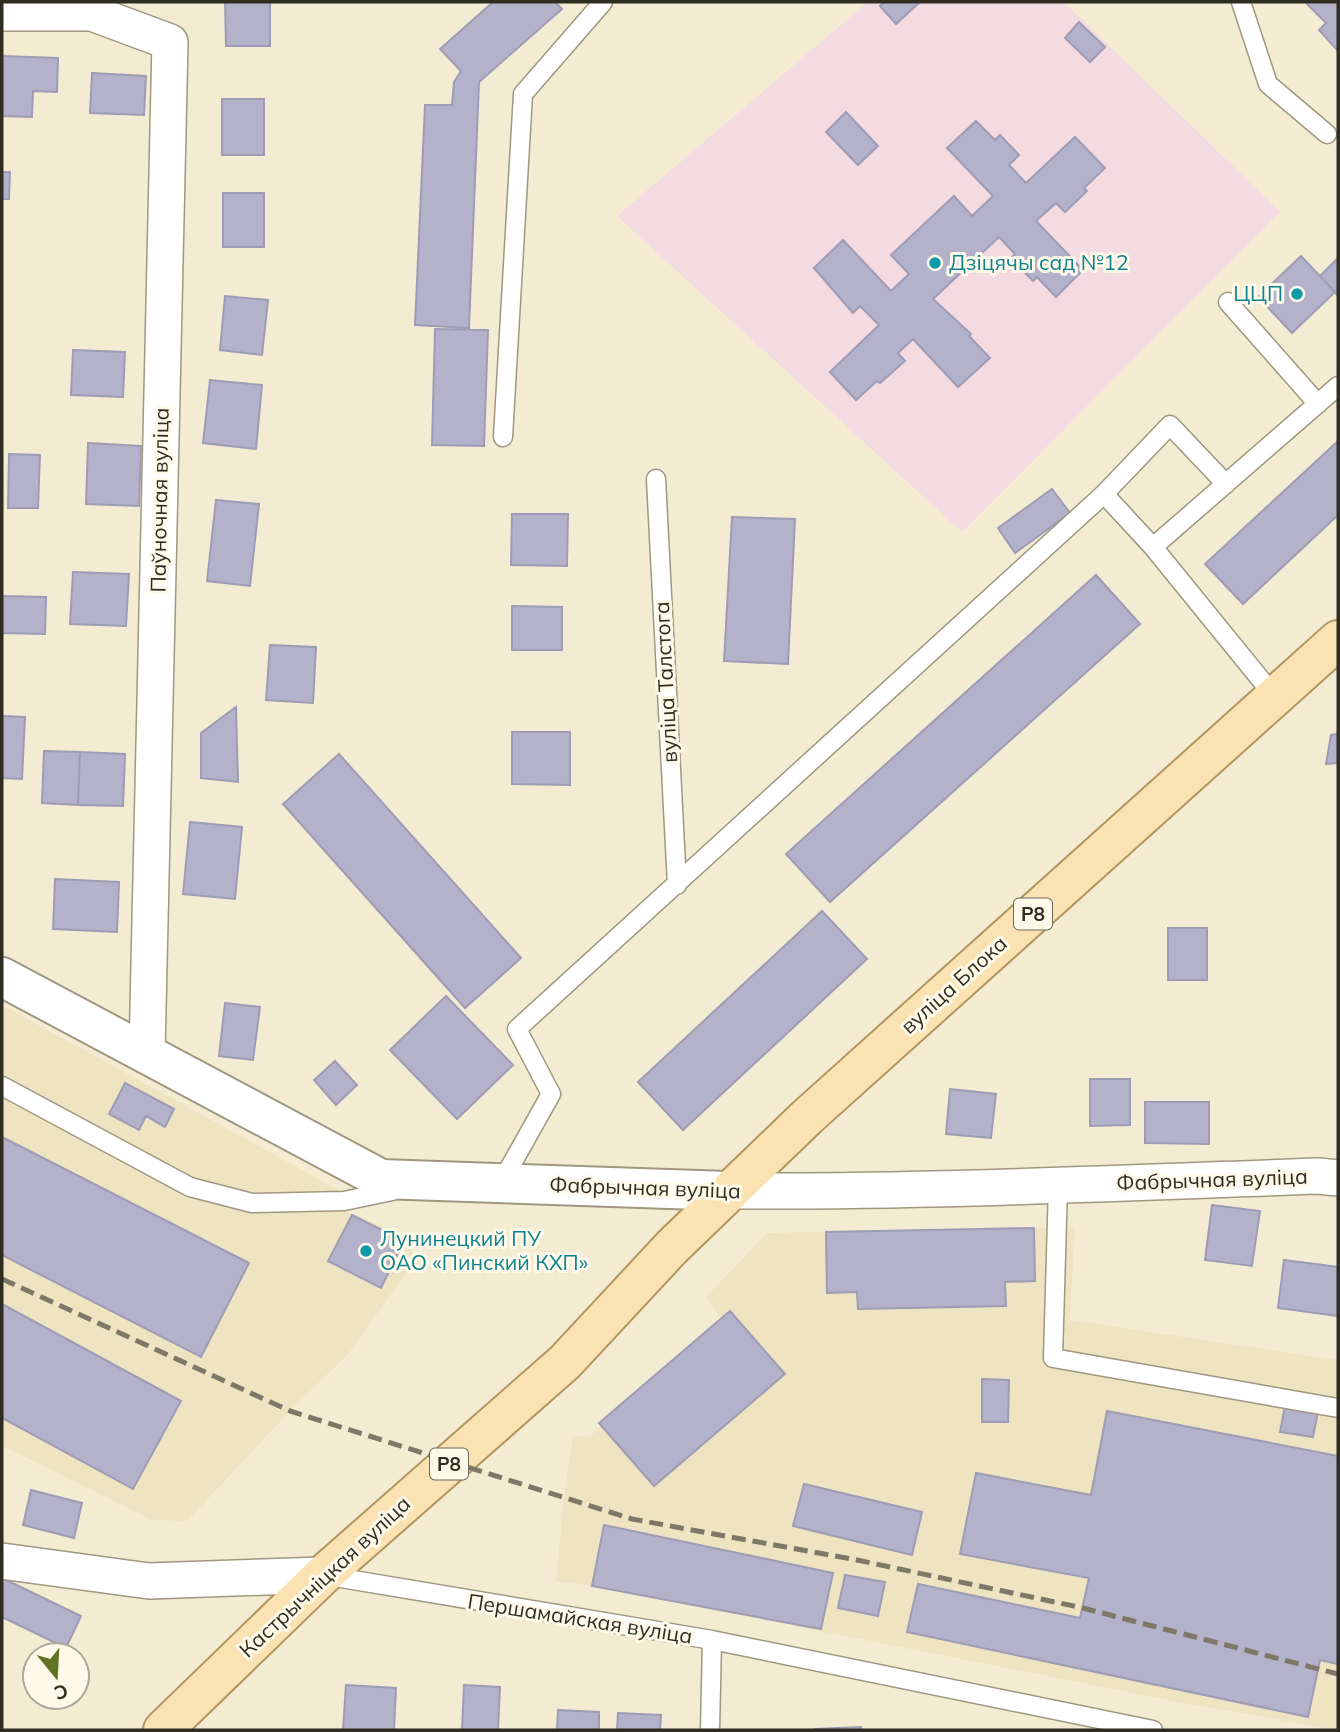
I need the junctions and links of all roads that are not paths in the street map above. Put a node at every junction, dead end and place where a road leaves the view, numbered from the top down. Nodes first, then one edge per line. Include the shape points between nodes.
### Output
1 (603, 2) edge
2 (1241, 2) edge
3 (92, 7) edge
4 (2, 13) edge
5 (1327, 134) dead end
6 (1228, 302) dead end
7 (1338, 386) edge
8 (1318, 404) junction
9 (503, 438) dead end
10 (656, 479) dead end
11 (1226, 484) junction
12 (1104, 494) junction
13 (1153, 547) junction
14 (1338, 640) edge
15 (1275, 697) junction
16 (677, 884) junction
17 (2, 977) edge
18 (147, 1053) junction
19 (2, 1086) edge
20 (1338, 1178) edge
21 (444, 1181) junction
22 (501, 1183) junction
23 (1058, 1186) junction
24 (728, 1191) junction
25 (1338, 1408) edge
26 (2, 1561) edge
27 (323, 1575) junction
28 (712, 1640) junction
29 (163, 1730) edge
30 (709, 1730) edge
31 (1153, 1730) edge

1 - 9 lane via 523,94
2 - 5 lane via 1268,84
3 - 4 street
3 - 18 street, Паўночная вуліца via 170,42
6 - 8 lane
7 - 8 lane
8 - 11 lane
10 - 16 lane, вуліца Талстога
11 - 12 lane via 1170,425
11 - 13 lane
12 - 13 lane
12 - 16 lane
13 - 15 lane
14 - 15 main road, вуліца Блока / Р8
15 - 24 main road, вуліца Блока / Р8
16 - 22 lane via 517,1029 551,1094
17 - 18 street, Фабрычная вуліца
18 - 21 street, Фабрычная вуліца via 381,1179
19 - 21 lane via 190,1187 252,1203 344,1201
20 - 23 street, Фабрычная вуліца
21 - 22 street, Фабрычная вуліца
22 - 24 street, Фабрычная вуліца
23 - 24 street, Фабрычная вуліца
23 - 25 lane via 1053,1358
24 - 27 main road, Кастрычніцкая вуліца / Р8 via 565,1362
26 - 27 street, Першамайская вуліца via 149,1581
27 - 28 lane, Першамайская вуліца
27 - 29 main road, Кастрычніцкая вуліца / Р8
28 - 30 lane
28 - 31 lane, Першамайская вуліца

